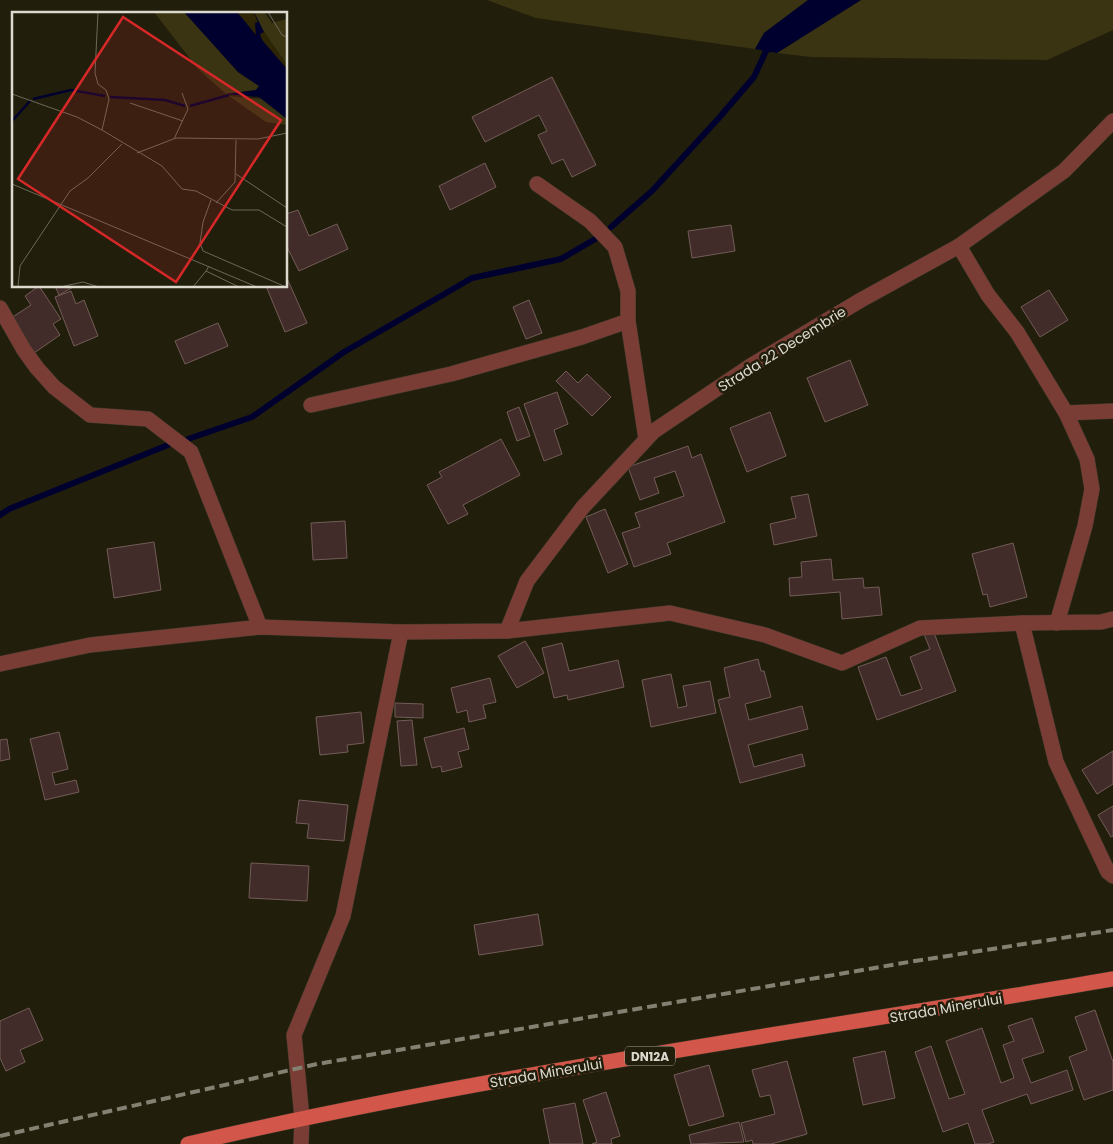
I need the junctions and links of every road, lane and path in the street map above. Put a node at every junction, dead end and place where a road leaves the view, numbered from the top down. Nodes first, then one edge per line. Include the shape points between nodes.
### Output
1 (1113, 121) edge
2 (537, 184) dead end
3 (959, 246) junction
4 (0, 308) edge
5 (628, 321) junction
6 (311, 405) dead end
7 (1113, 411) edge
8 (1066, 413) junction
9 (646, 439) junction
10 (1113, 620) edge
11 (1022, 623) junction
12 (1058, 623) junction
13 (260, 627) junction
14 (401, 632) junction
15 (507, 632) junction
16 (0, 664) edge
17 (1113, 876) edge
18 (1113, 979) edge
19 (302, 1118) junction
20 (188, 1144) edge
21 (301, 1144) edge

1 - 3 street, Strada 22 Decembrie via 1064,170
2 - 5 street via 590,221 615,247 628,291
3 - 8 street
3 - 9 street, Strada 22 Decembrie via 752,365 654,430
4 - 13 street via 38,368 54,387 90,415 148,419 191,452
5 - 6 street via 451,374
5 - 9 street
7 - 8 street
8 - 12 street via 1087,459 1092,489
9 - 15 street, Strada 22 Decembrie via 583,508 527,581
10 - 12 street
11 - 12 street
11 - 15 street via 920,628 842,662 765,635 670,613
11 - 17 street via 1056,762 1108,872
13 - 14 street
13 - 16 street via 90,646
14 - 15 street
14 - 19 street via 342,916 294,1035
18 - 19 main road, Strada Minerului / DN12A via 443,1091
19 - 20 main road, Strada Minerului / DN12A
19 - 21 street

